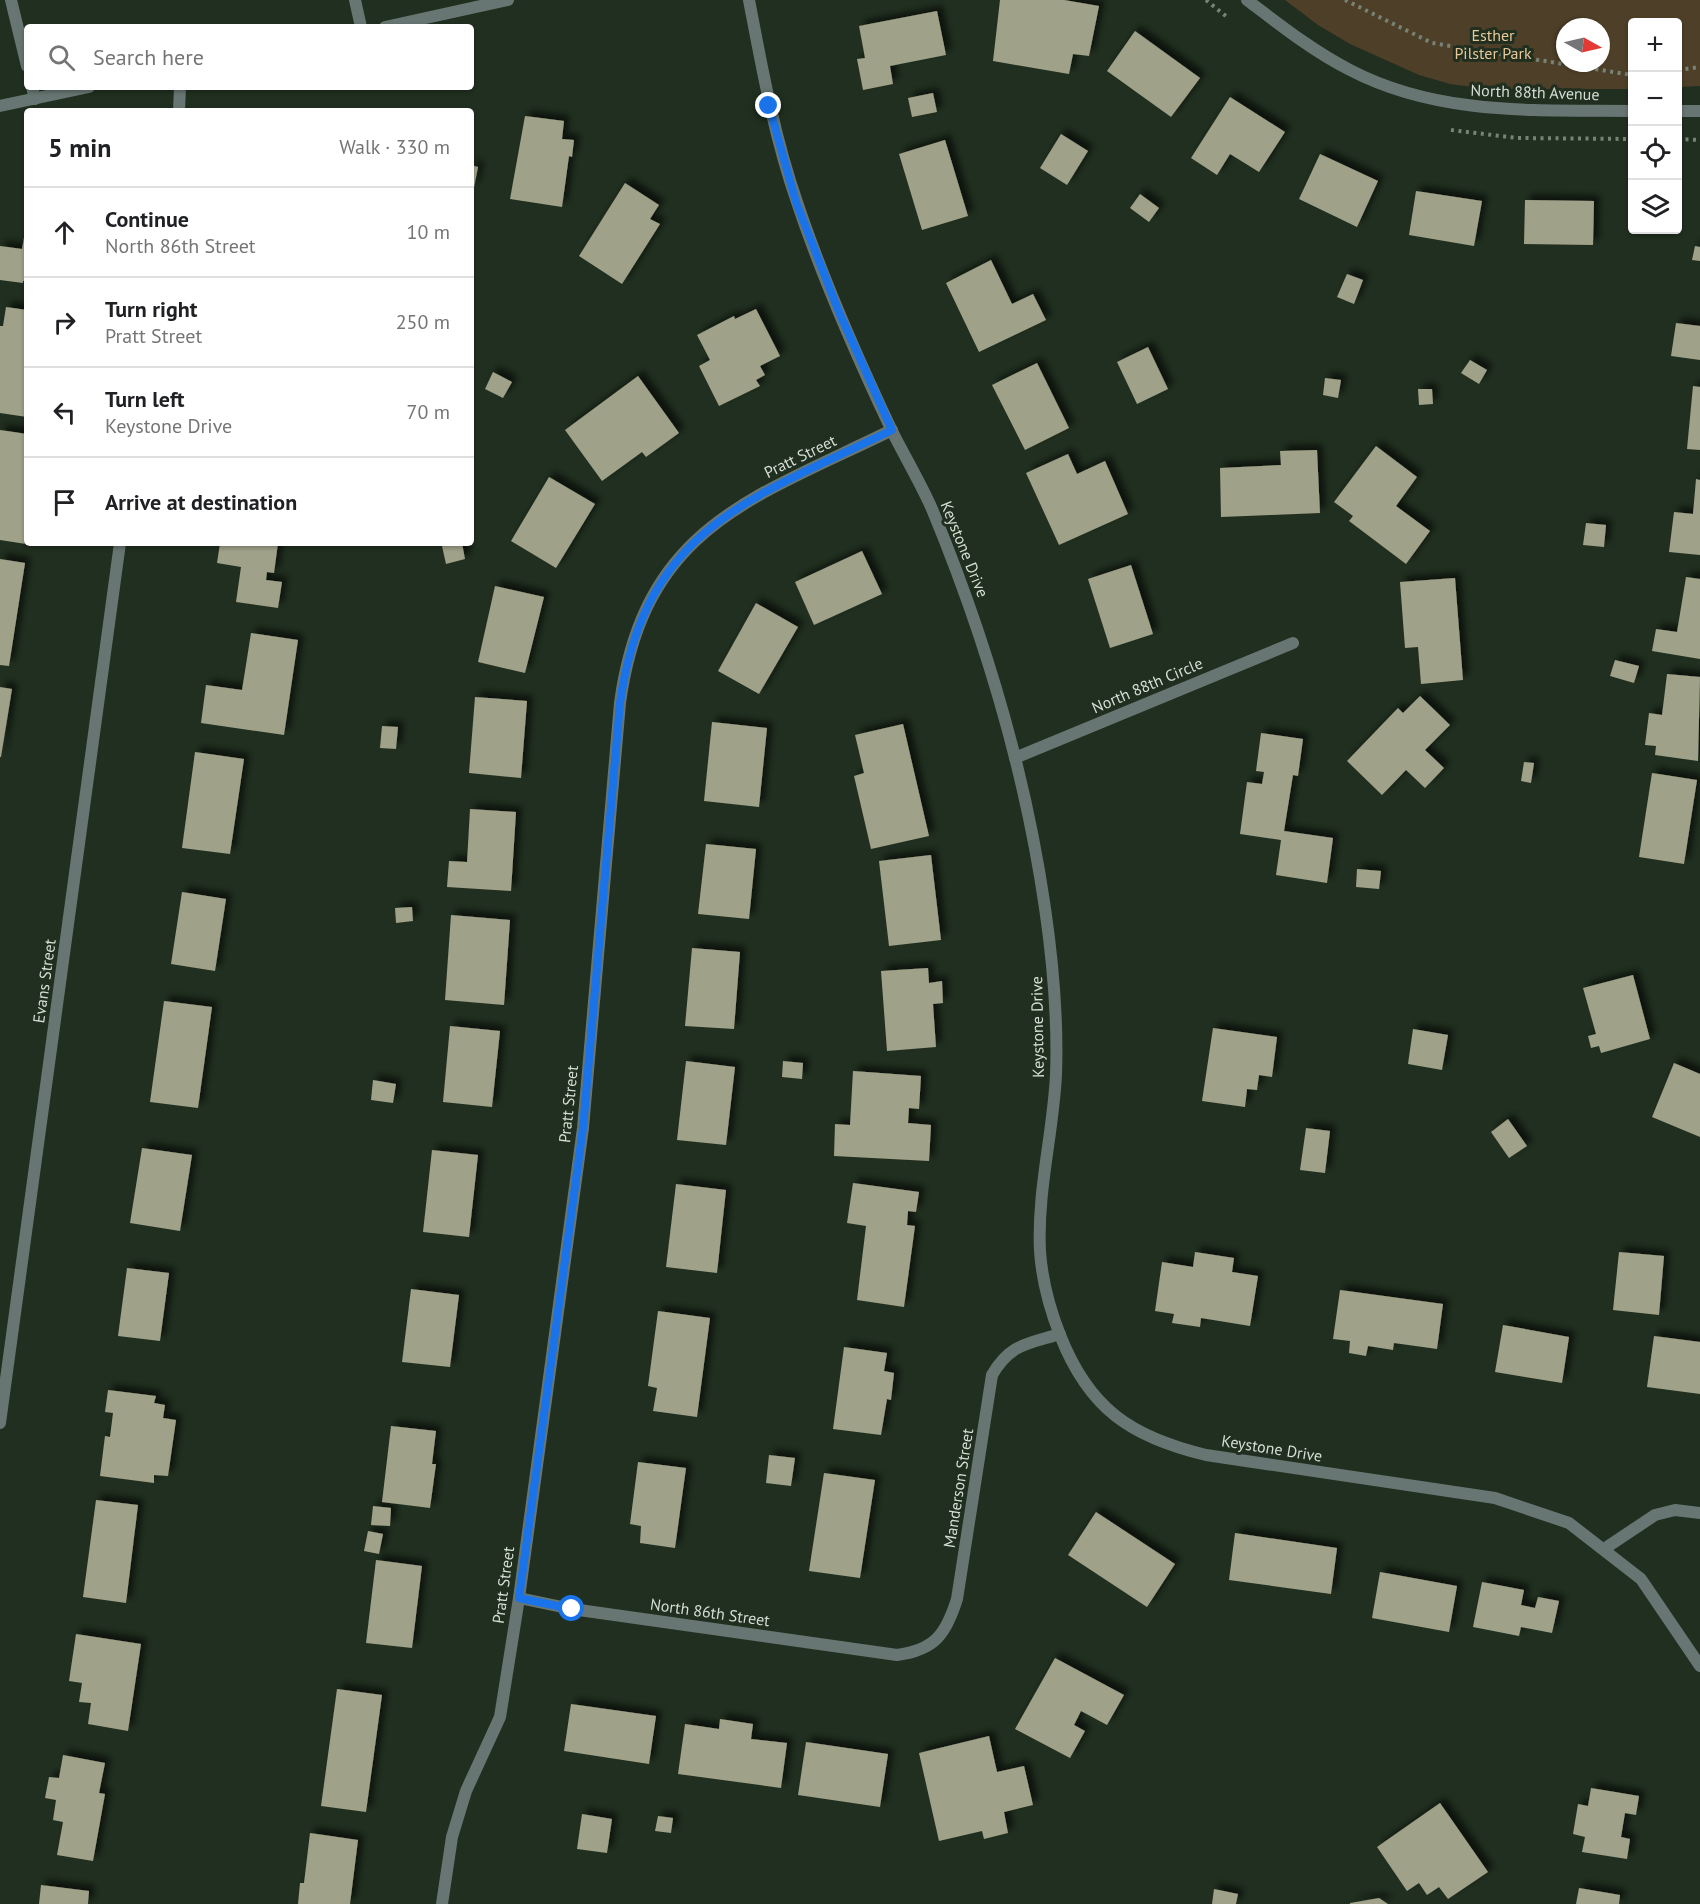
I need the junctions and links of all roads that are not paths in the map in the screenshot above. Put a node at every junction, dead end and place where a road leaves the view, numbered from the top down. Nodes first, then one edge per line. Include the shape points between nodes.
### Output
1 (11, 0) edge
2 (355, 0) edge
3 (508, 0) edge
4 (749, 0) edge
5 (1248, 0) edge
6 (360, 24) edge
7 (399, 24) edge
8 (24, 54) edge
9 (61, 90) edge
10 (180, 90) edge
11 (33, 93) edge
12 (0, 106) edge
13 (179, 108) edge
14 (1628, 111) edge
15 (1682, 111) edge
16 (1700, 111) edge
17 (892, 430) junction
18 (120, 546) edge
19 (1293, 643) dead end
20 (1015, 759) junction
21 (1060, 1334) junction
22 (0, 1423) edge
23 (1700, 1513) edge
24 (1604, 1549) junction
25 (519, 1598) junction
26 (897, 1655) joint
27 (1700, 1666) edge
28 (442, 1904) edge

1 - 8 street
2 - 6 street
3 - 7 street
4 - 17 street, Keystone Drive via 769,106 796,202 839,312
5 - 14 street, North 88th Avenue via 1348,69 1423,98 1465,107
9 - 11 street
10 - 13 street
11 - 12 street
15 - 16 street
17 - 20 street, Keystone Drive via 930,505 969,602
17 - 25 street, Pratt Street via 760,494 713,524 675,560 653,592 633,636 620,703 583,1128
18 - 22 street, Evans Street
19 - 20 street, North 88th Circle
20 - 21 street, Keystone Drive via 1045,905 1054,985 1056,1076 1040,1249 1046,1299
21 - 24 street, Keystone Drive via 1082,1382 1106,1410 1136,1431 1175,1448 1495,1498 1569,1523
21 - 26 street, Manderson Street via 1014,1348 992,1375 957,1599 948,1627 932,1644 914,1653
23 - 24 street via 1675,1510 1655,1515
24 - 27 street, Keystone Drive via 1641,1579
25 - 26 street, North 86th Street
25 - 28 street, Pratt Street via 500,1717 466,1791 452,1837

